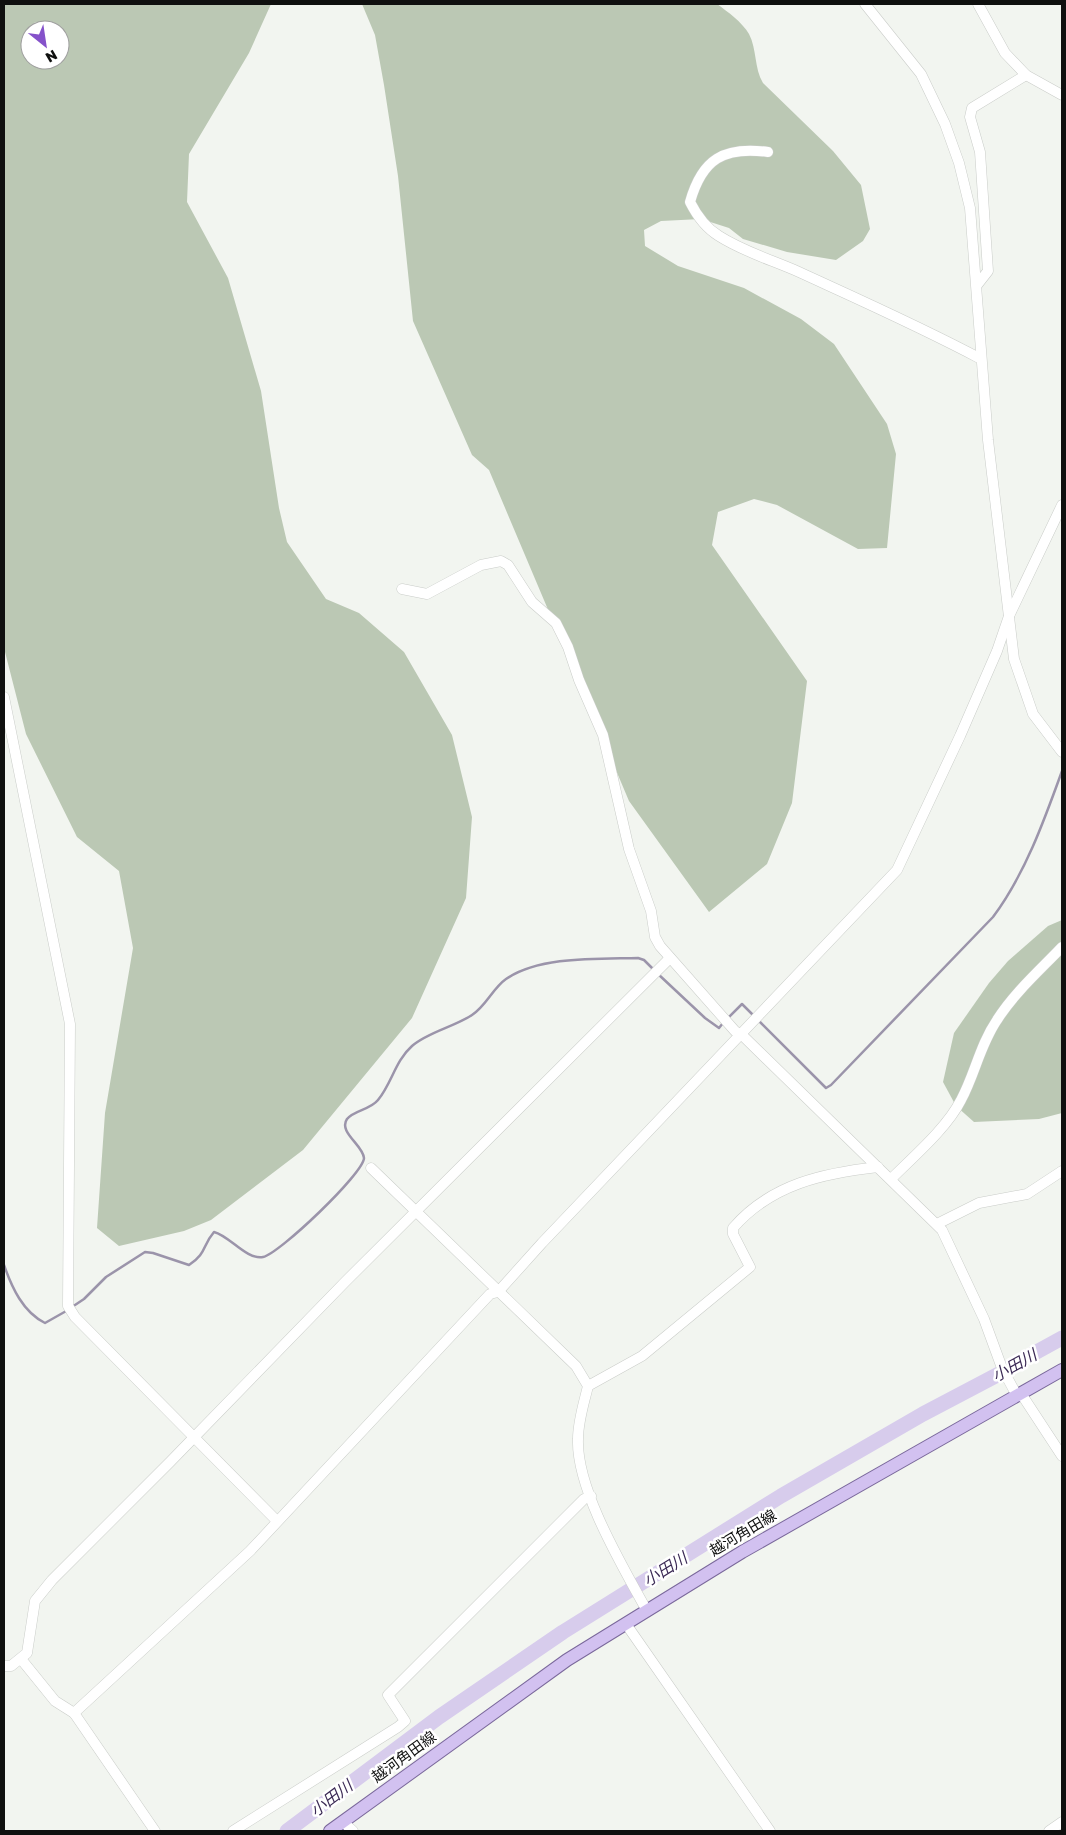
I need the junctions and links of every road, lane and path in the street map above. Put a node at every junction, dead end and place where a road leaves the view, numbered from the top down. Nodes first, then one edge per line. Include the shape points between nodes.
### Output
1 (865, 4) edge
2 (978, 4) edge
3 (1026, 75) junction
4 (1062, 95) edge
5 (768, 152) dead end
6 (977, 285) junction
7 (980, 358) junction
8 (1062, 505) edge
9 (1058, 525) edge
10 (402, 589) dead end
11 (1009, 616) junction
12 (4, 697) edge
13 (1062, 752) edge
14 (1062, 947) edge
15 (670, 958) junction
16 (742, 1035) junction
17 (878, 1167) junction
18 (371, 1168) dead end
19 (1062, 1171) edge
20 (891, 1179) junction
21 (415, 1212) junction
22 (938, 1224) junction
23 (498, 1292) junction
24 (1062, 1370) edge
25 (588, 1386) junction
26 (1019, 1394) junction
27 (194, 1437) junction
28 (1062, 1456) edge
29 (591, 1496) junction
30 (277, 1521) junction
31 (647, 1611) junction
32 (626, 1624) junction
33 (21, 1660) junction
34 (4, 1666) edge
35 (74, 1713) junction
36 (343, 1822) junction
37 (1062, 1822) edge
38 (155, 1831) edge
39 (233, 1831) edge
40 (330, 1831) edge
41 (353, 1831) edge
42 (770, 1831) edge
43 (1049, 1831) edge

1 - 6 street via 921,74 945,124 970,208
2 - 3 street via 1005,53
3 - 4 street
3 - 6 street via 972,108 970,117 980,152 988,271
5 - 7 street via 739,151 721,155 706,166 690,202 703,223 740,248
6 - 7 street
7 - 11 street
8 - 9 street
9 - 11 street
10 - 15 street via 427,594 481,565 501,561 508,565 532,602 556,623 603,735 629,849 651,912 655,937
11 - 13 street via 1014,659 1033,714
11 - 16 street via 960,736 897,870
12 - 27 street via 70,1024 68,1306 75,1317
14 - 20 street via 996,1022 952,1114
15 - 16 street
15 - 21 street
16 - 17 street
16 - 23 street
17 - 20 street
17 - 25 street via 827,1174 799,1182 769,1198 733,1228 750,1267 642,1356
18 - 21 street
19 - 22 street via 1027,1194 979,1203
20 - 22 street
21 - 23 street
21 - 27 street
22 - 26 street via 984,1319 1002,1368
23 - 25 street via 576,1366
23 - 30 street via 490,1294
24 - 26 main road, 越河角田線
25 - 29 street via 578,1439 580,1468
26 - 28 street
26 - 31 main road, 越河角田線 via 742,1552
27 - 30 street
27 - 33 street via 35,1601 27,1652
29 - 31 street via 616,1554
29 - 39 street via 584,1499 509,1572 388,1695 405,1721
30 - 35 street via 250,1551
31 - 32 main road, 越河角田線
32 - 36 main road, 越河角田線 via 567,1660
32 - 42 street
33 - 34 street
33 - 35 street via 55,1701
35 - 38 street
36 - 40 main road, 越河角田線
36 - 41 street
37 - 43 street

